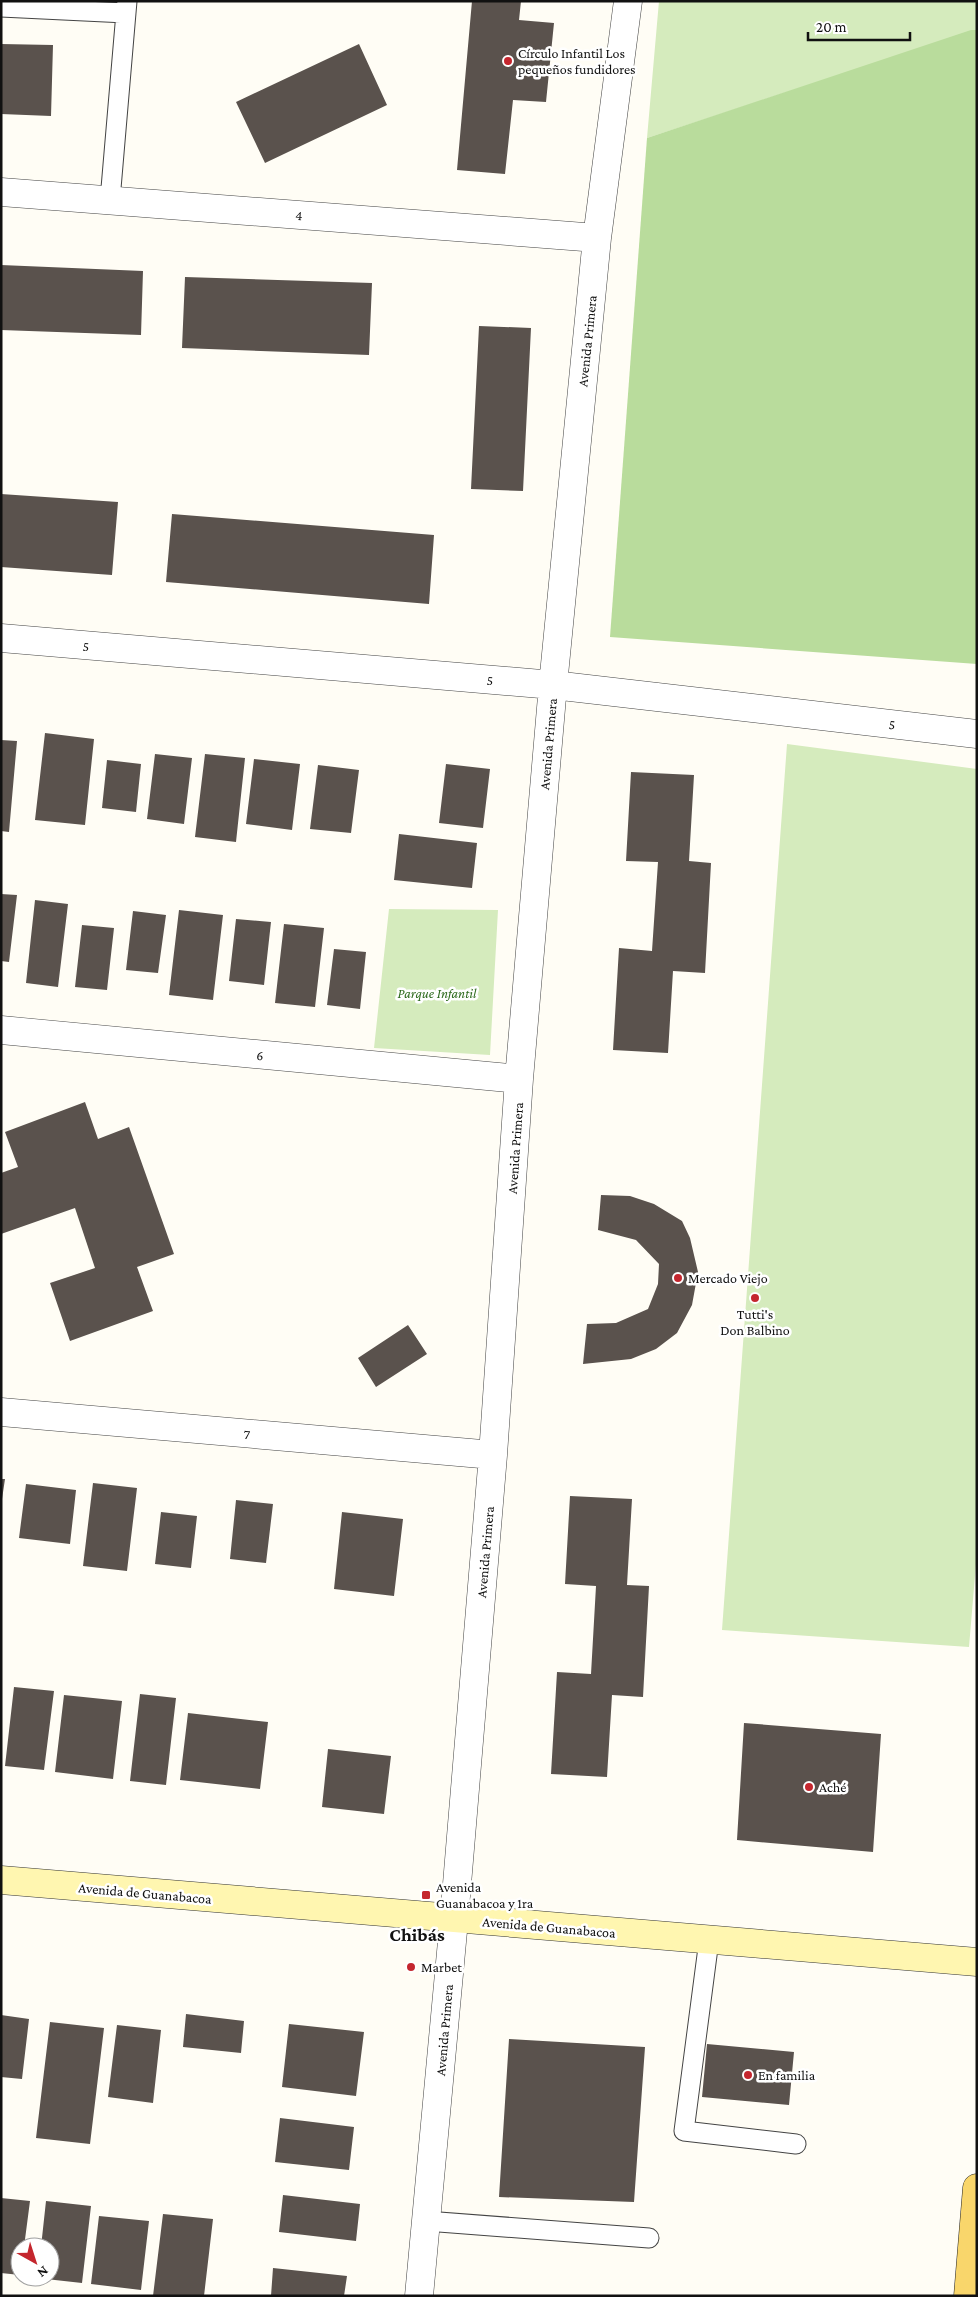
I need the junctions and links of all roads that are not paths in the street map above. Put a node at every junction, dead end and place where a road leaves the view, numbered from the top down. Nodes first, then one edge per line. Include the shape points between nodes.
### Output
1 (628, 1) edge
2 (1, 6) edge
3 (127, 7) edge
4 (1, 192) edge
5 (110, 200) junction
6 (598, 238) junction
7 (1, 638) edge
8 (553, 685) junction
9 (977, 734) edge
10 (1, 1030) edge
11 (520, 1079) junction
12 (1, 1412) edge
13 (493, 1456) junction
14 (1, 1880) edge
15 (454, 1920) junction
16 (709, 1940) junction
17 (977, 1962) edge
18 (796, 2144) dead end
19 (977, 2188) edge
20 (426, 2221) junction
21 (649, 2238) dead end
22 (420, 2296) edge
23 (968, 2296) edge

1 - 6 street, Avenida Primera
2 - 3 lane
3 - 5 lane
4 - 5 street, 4
5 - 6 street, 4
6 - 8 street, Avenida Primera
7 - 8 street, 5
8 - 9 street, 5
8 - 11 street, Avenida Primera
10 - 11 street, 6
11 - 13 street, Avenida Primera
12 - 13 street, 7
13 - 15 street, Avenida Primera
14 - 15 street, Avenida de Guanabacoa
15 - 16 street, Avenida de Guanabacoa
15 - 20 street, Avenida Primera
16 - 17 street, Avenida de Guanabacoa
16 - 18 lane via 684,2131
19 - 23 main road
20 - 21 lane
20 - 22 street, Avenida Primera

